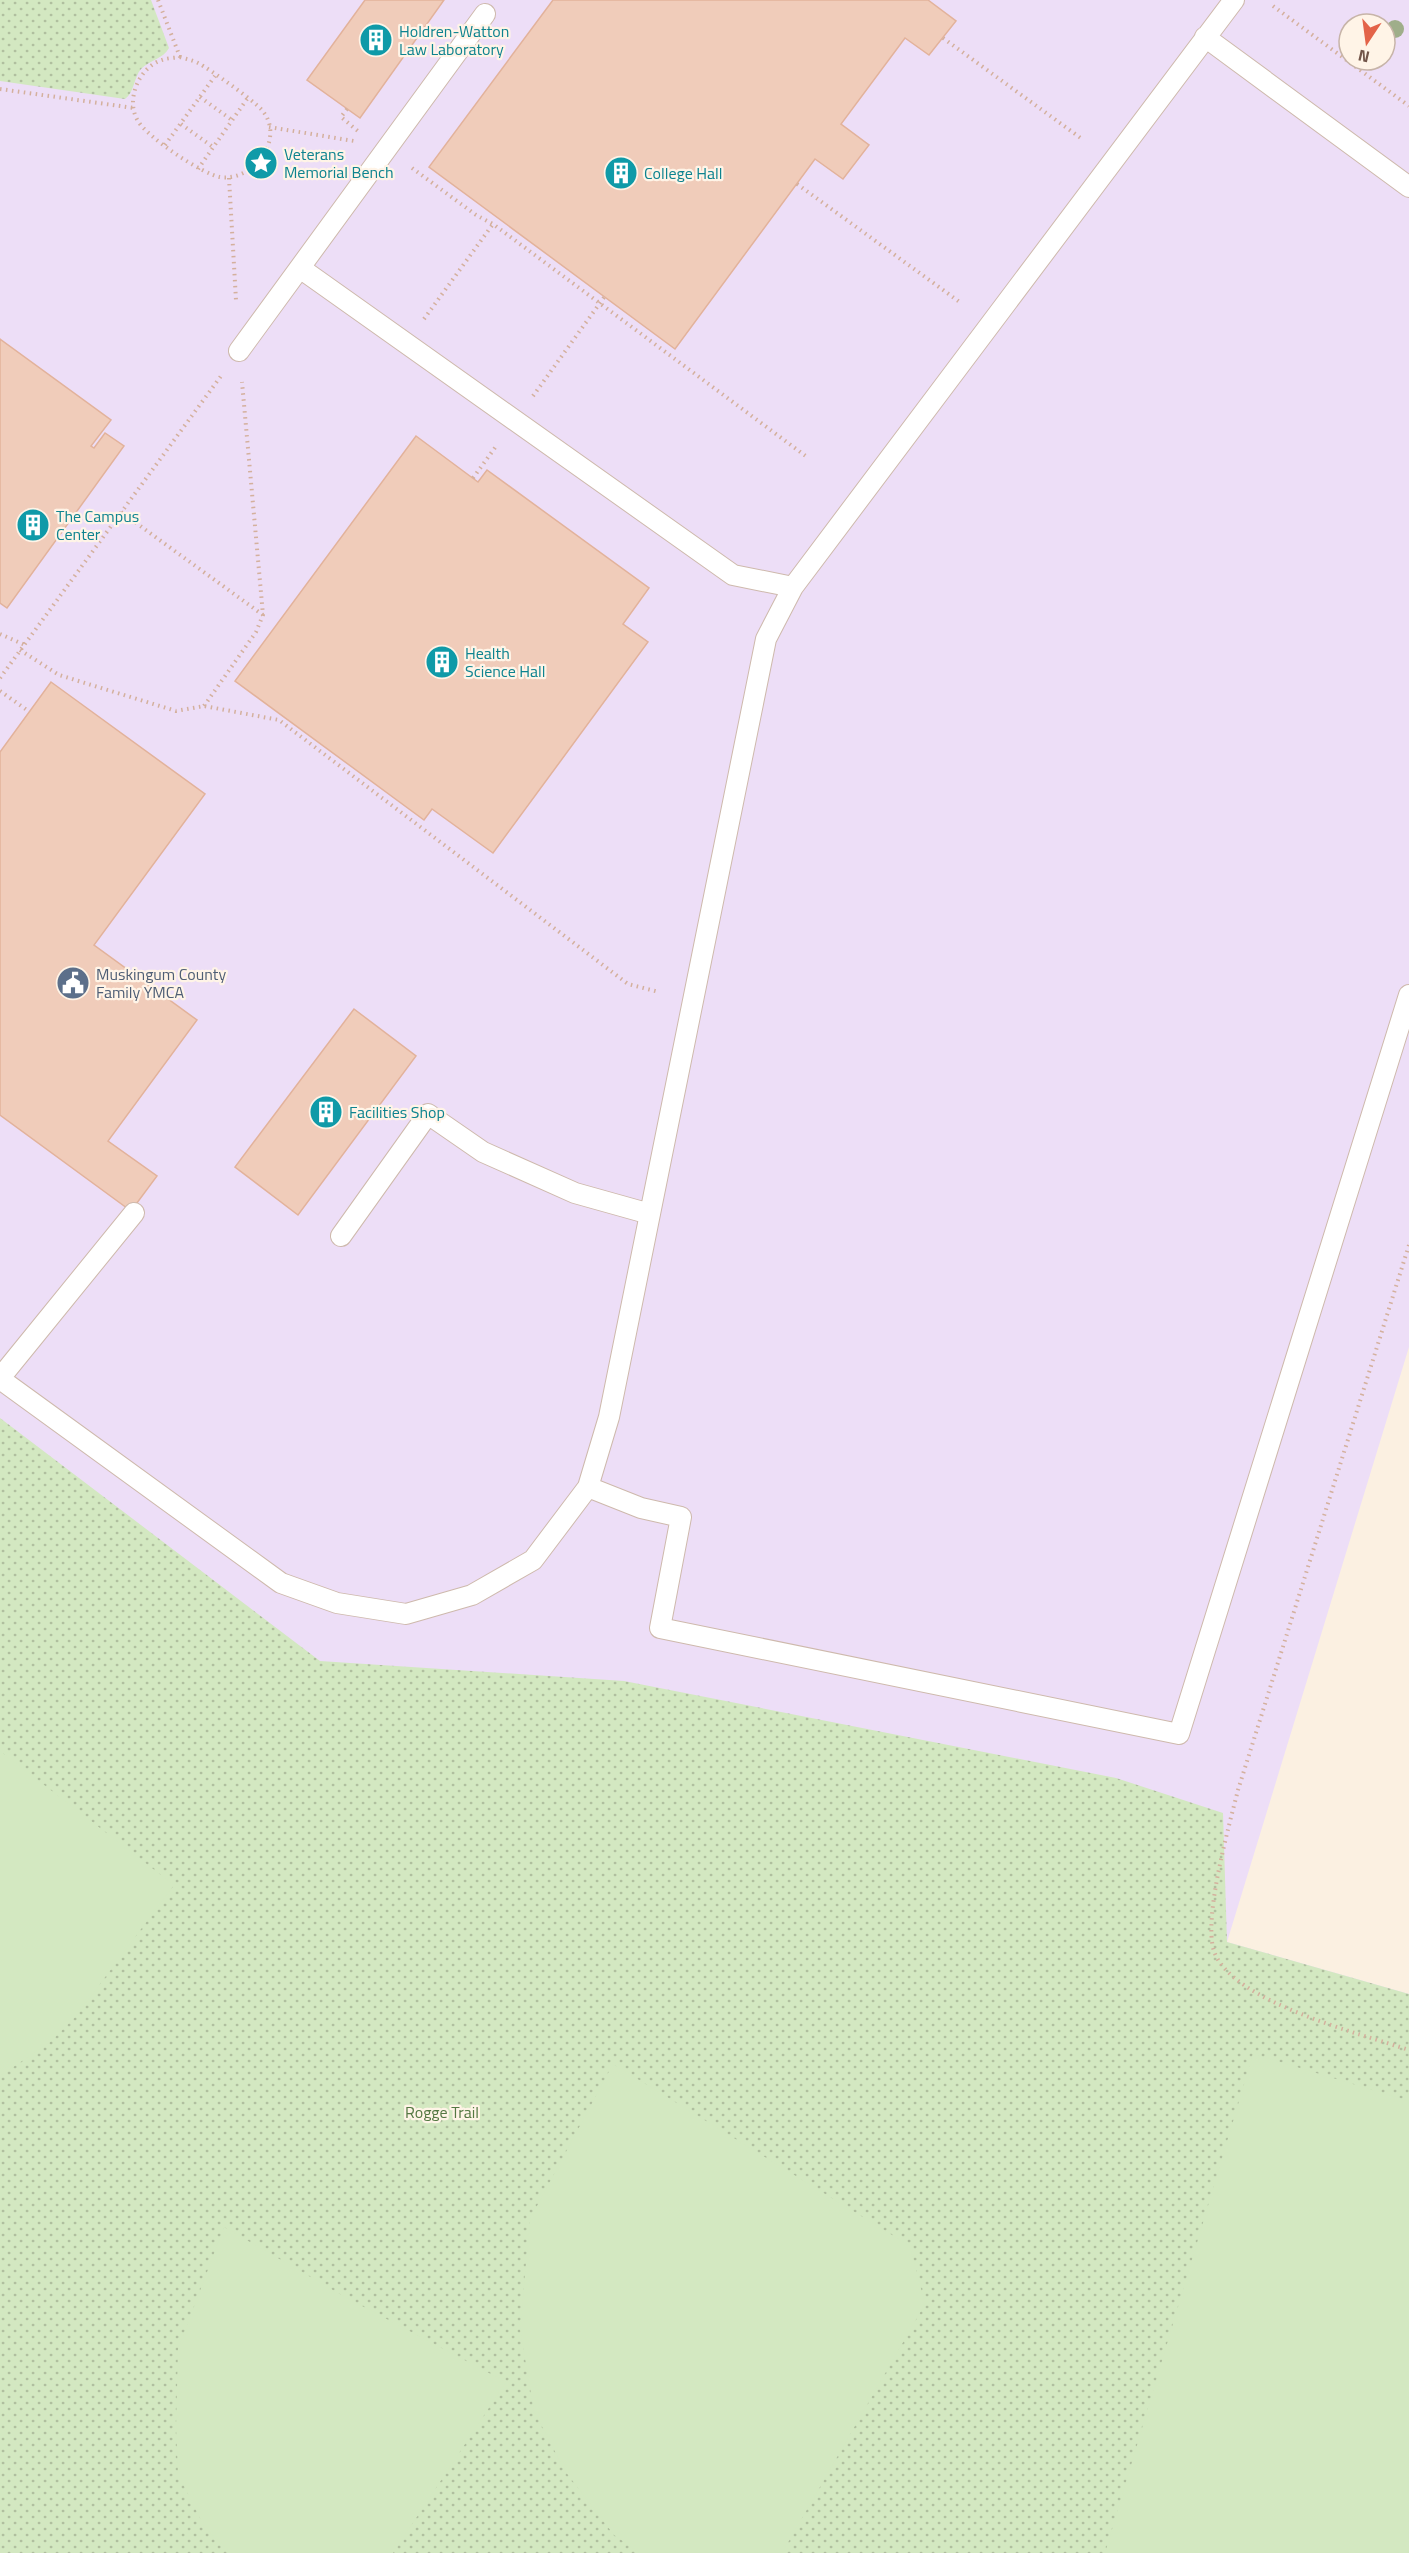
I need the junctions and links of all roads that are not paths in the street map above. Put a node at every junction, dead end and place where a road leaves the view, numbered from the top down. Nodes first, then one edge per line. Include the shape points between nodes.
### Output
1 (1234, 0) edge
2 (485, 14) dead end
3 (1205, 37) junction
4 (1409, 187) edge
5 (300, 268) junction
6 (239, 351) road end
7 (793, 587) junction
8 (1409, 995) edge
9 (134, 1213) dead end
10 (650, 1214) junction
11 (341, 1236) dead end
12 (0, 1379) edge
13 (588, 1486) junction

1 - 3 lane
2 - 5 lane via 377,147
3 - 4 lane
3 - 7 lane
5 - 6 lane
5 - 7 lane via 733,575
7 - 10 lane via 766,639
8 - 13 lane via 1179,1734 660,1628 681,1517 641,1508
9 - 12 lane
10 - 11 lane via 575,1193 483,1152 428,1114
10 - 13 lane via 609,1417
12 - 13 lane via 281,1583 337,1604 406,1614 472,1595 533,1560

